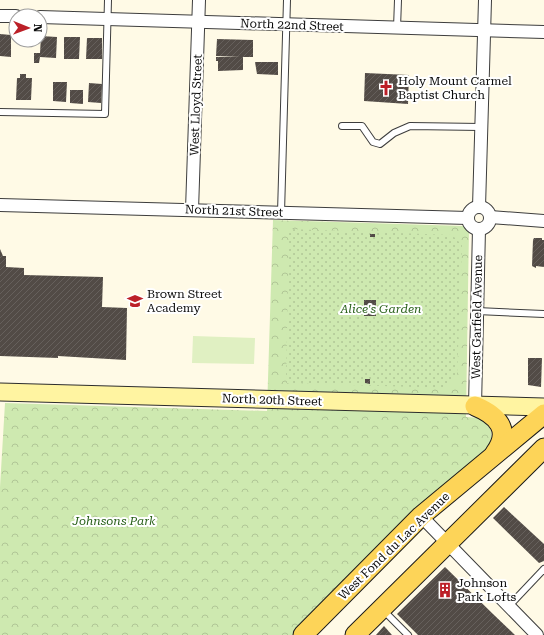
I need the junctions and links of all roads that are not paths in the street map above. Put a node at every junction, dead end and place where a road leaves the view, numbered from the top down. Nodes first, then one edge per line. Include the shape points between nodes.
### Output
1 (108, 0) edge
2 (199, 0) edge
3 (287, 0) edge
4 (398, 0) edge
5 (485, 0) edge
6 (48, 17) edge
7 (107, 19) junction
8 (198, 22) junction
9 (286, 24) junction
10 (397, 28) junction
11 (484, 31) junction
12 (544, 32) edge
13 (0, 112) edge
14 (342, 126) dead end
15 (482, 127) junction
16 (0, 205) edge
17 (480, 207) junction
18 (192, 210) junction
19 (281, 213) junction
20 (490, 217) junction
21 (468, 218) junction
22 (544, 221) edge
23 (479, 229) junction
24 (477, 311) junction
25 (544, 314) edge
26 (0, 392) edge
27 (475, 406) junction
28 (544, 407) edge
29 (544, 414) edge
30 (544, 448) edge
31 (495, 453) junction
32 (421, 516) junction
33 (447, 543) junction
34 (544, 569) edge
35 (508, 607) junction
36 (381, 608) junction
37 (303, 635) edge
38 (355, 635) edge
39 (408, 635) edge
40 (537, 635) edge

1 - 7 lane
2 - 8 street, West Lloyd Street
3 - 9 lane
4 - 10 lane
5 - 11 street
6 - 7 street, North 22nd Street
7 - 8 street, North 22nd Street
7 - 13 lane via 105,114
8 - 9 street, North 22nd Street
8 - 18 street, West Lloyd Street
9 - 10 street, North 22nd Street
9 - 19 lane
10 - 11 street, North 22nd Street
11 - 12 street, North 22nd Street
11 - 15 street
14 - 15 lane via 362,126 372,142 380,144 394,132 410,126
15 - 17 street
16 - 18 street, North 21st Street
17 - 20 street via 486,209
17 - 21 street via 470,211
18 - 19 street, North 21st Street
19 - 21 street, North 21st Street
20 - 22 street
20 - 23 street via 488,224
21 - 23 street via 470,224
23 - 24 street, West Garfield Avenue
24 - 25 lane
24 - 27 street, West Garfield Avenue
26 - 27 main road, North 20th Street
27 - 28 main road, North 20th Street
27 - 31 main road via 495,416 499,423 502,438
29 - 31 main road, West Fond du Lac Avenue
30 - 33 main road
31 - 32 main road, West Fond du Lac Avenue
32 - 33 street
32 - 37 main road, West Fond du Lac Avenue
33 - 35 street
33 - 36 main road
34 - 35 lane
35 - 40 street
36 - 38 main road
36 - 39 lane

